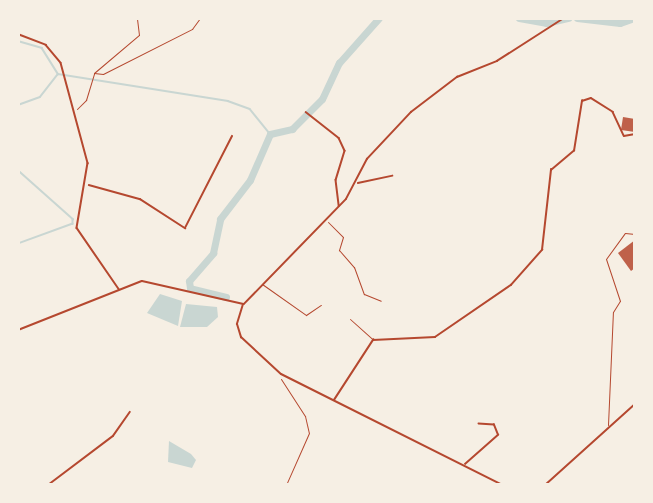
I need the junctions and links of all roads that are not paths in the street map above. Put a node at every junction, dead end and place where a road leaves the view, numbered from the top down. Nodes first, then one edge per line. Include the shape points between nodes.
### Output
1 (564, 18) edge
2 (18, 34) edge
3 (306, 112) dead end
4 (635, 134) edge
5 (232, 136) dead end
6 (392, 176) dead end
7 (357, 183) junction
8 (88, 184) junction
9 (339, 207) junction
10 (326, 220) junction
11 (635, 234) edge
12 (262, 284) junction
13 (119, 289) junction
14 (381, 301) dead end
15 (243, 304) junction
16 (321, 305) dead end
17 (350, 319) dead end
18 (18, 330) edge
19 (373, 340) junction
20 (334, 400) junction
21 (635, 404) edge
22 (130, 412) dead end
23 (479, 424) dead end
24 (606, 435) junction
25 (464, 465) junction
26 (48, 485) edge
27 (503, 485) edge
28 (545, 485) edge

1 - 7 street via 497,61 457,76 420,104 376,146
2 - 8 street via 46,45 63,71 88,163
3 - 9 street via 339,138 345,151 336,180
4 - 19 street via 624,136 613,112 591,98 582,101 574,151 551,170 542,250 511,285 435,337
5 - 8 street via 185,228 140,199
6 - 7 street
7 - 9 street
8 - 13 street via 77,228
9 - 10 street
10 - 12 street
10 - 14 lane via 343,237 339,250 354,267 364,294
11 - 24 lane via 625,233 606,259 620,301 613,312
12 - 15 street
12 - 16 lane via 306,315
13 - 15 street via 148,281 201,299
13 - 18 street
15 - 20 street via 237,324 241,337 280,374
17 - 19 lane
19 - 20 street
20 - 25 street
21 - 24 street
22 - 26 street via 112,436
23 - 25 street via 494,425 498,435
24 - 28 street
25 - 27 street

